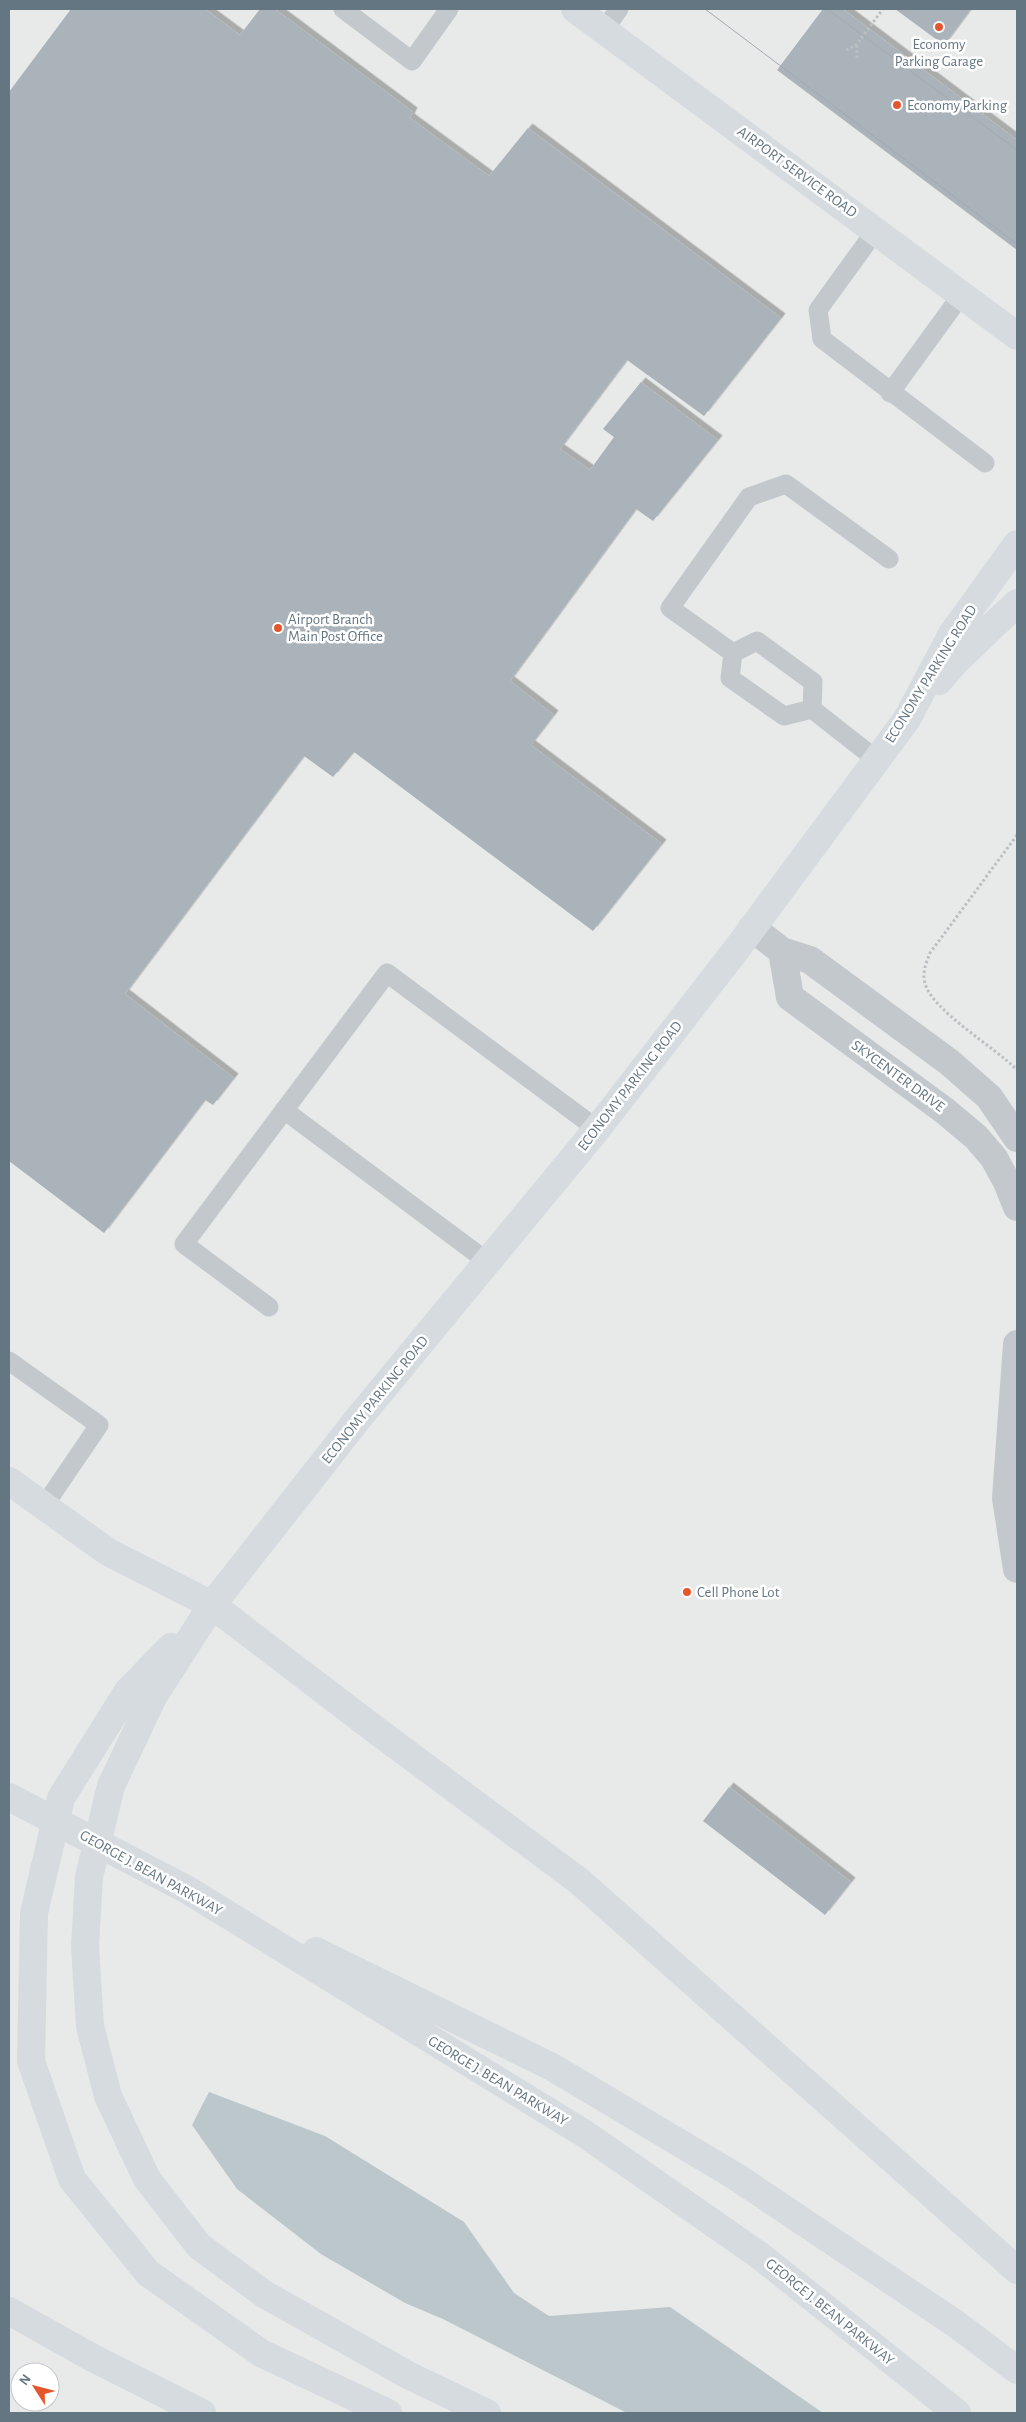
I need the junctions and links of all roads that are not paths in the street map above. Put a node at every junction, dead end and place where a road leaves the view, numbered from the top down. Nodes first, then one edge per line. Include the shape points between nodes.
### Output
1 (343, 9) edge
2 (449, 9) edge
3 (575, 9) edge
4 (619, 9) edge
5 (603, 31) junction
6 (876, 230) junction
7 (962, 294) junction
8 (1017, 336) edge
9 (890, 392) junction
10 (985, 464) dead end
11 (1017, 544) edge
12 (888, 559) dead end
13 (1017, 603) edge
14 (733, 653) junction
15 (812, 709) junction
16 (908, 718) junction
17 (877, 760) junction
18 (752, 928) junction
19 (782, 951) junction
20 (284, 1110) junction
21 (597, 1129) junction
22 (1017, 1138) edge
23 (1017, 1207) edge
24 (488, 1262) junction
25 (270, 1307) dead end
26 (1017, 1344) edge
27 (9, 1361) edge
28 (9, 1481) edge
29 (44, 1506) junction
30 (1016, 1555) edge
31 (212, 1605) junction
32 (9, 1797) edge
33 (186, 1889) junction
34 (1017, 2270) edge
35 (9, 2311) edge
36 (1017, 2370) edge
37 (202, 2413) edge
38 (388, 2413) edge
39 (486, 2413) edge
40 (957, 2413) edge

1 - 2 lane via 412,61
3 - 5 street, AIRPORT SERVICE ROAD
4 - 5 lane
5 - 6 street, AIRPORT SERVICE ROAD
6 - 7 street, AIRPORT SERVICE ROAD
6 - 9 lane via 818,310 822,339
7 - 8 street, AIRPORT SERVICE ROAD
7 - 9 lane
9 - 10 lane
11 - 16 street, ECONOMY PARKING ROAD via 952,634
12 - 14 lane via 786,484 750,497 670,608
13 - 16 street via 956,660
14 - 15 lane via 730,678 784,716
14 - 15 lane via 757,641 813,682
15 - 17 lane
16 - 17 street, ECONOMY PARKING ROAD
17 - 18 street, ECONOMY PARKING ROAD
18 - 19 street
18 - 21 street, ECONOMY PARKING ROAD
19 - 22 street via 810,960 964,1074 989,1097
19 - 23 street, SKYCENTER DRIVE via 790,997 976,1137 994,1158
20 - 21 lane via 387,973
20 - 24 lane
20 - 25 lane via 184,1244
21 - 24 street, ECONOMY PARKING ROAD
24 - 31 street, ECONOMY PARKING ROAD via 357,1420
26 - 30 street via 1006,1498
27 - 29 lane via 99,1425
28 - 29 street
29 - 31 street via 108,1552
31 - 34 street via 579,1881
31 - 38 street via 128,1691 61,1798 34,1913 31,2061 72,2179 148,2273 261,2353
31 - 39 street via 153,1696 111,1786 89,1877 85,1947 90,2026 108,2096 147,2179 199,2246 264,2294 408,2375
32 - 33 street, GEORGE J. BEAN PARKWAY
33 - 36 street via 552,2067 735,2176 956,2324
33 - 40 street, GEORGE J. BEAN PARKWAY via 585,2134 759,2256
35 - 37 street

